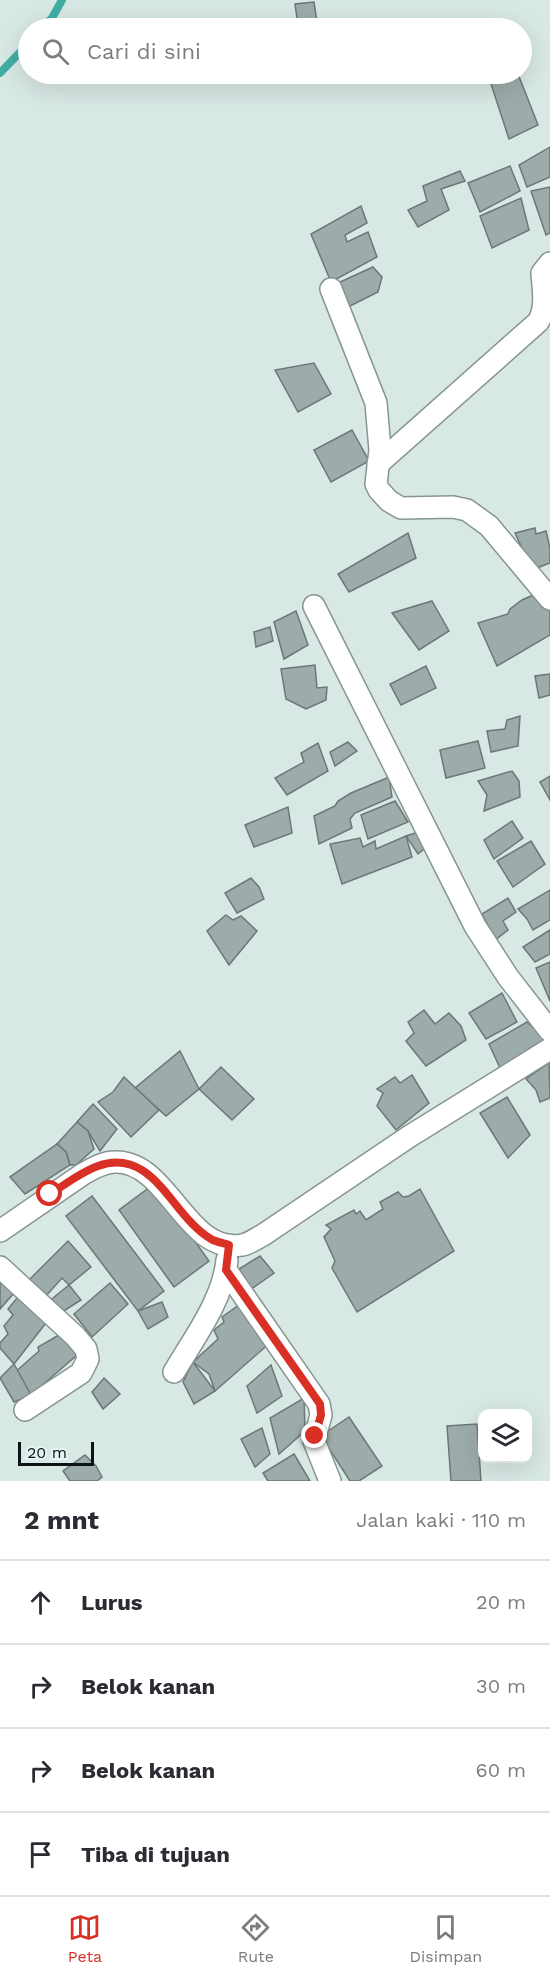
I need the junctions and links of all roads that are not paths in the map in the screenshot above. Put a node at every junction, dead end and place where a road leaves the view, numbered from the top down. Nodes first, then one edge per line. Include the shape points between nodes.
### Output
1 (550, 263) edge
2 (331, 289) dead end
3 (378, 464) junction
4 (550, 599) edge
5 (314, 606) dead end
6 (550, 1031) edge
7 (550, 1049) edge
8 (0, 1231) edge
9 (229, 1245) junction
10 (0, 1267) edge
11 (226, 1270) junction
12 (174, 1372) dead end
13 (25, 1410) dead end
14 (330, 1481) edge

1 - 3 street via 542,273 543,315 538,322
2 - 3 street via 376,403
3 - 4 street via 376,484 389,501 401,508 453,507 478,516
5 - 6 street via 479,933
7 - 9 street via 410,1136 263,1235 243,1245
8 - 9 street via 83,1173 115,1161 146,1172 198,1228 212,1240
9 - 11 street
10 - 13 street via 75,1336 86,1349 88,1359 81,1373
11 - 12 street via 214,1301
11 - 14 street via 320,1404 314,1441

